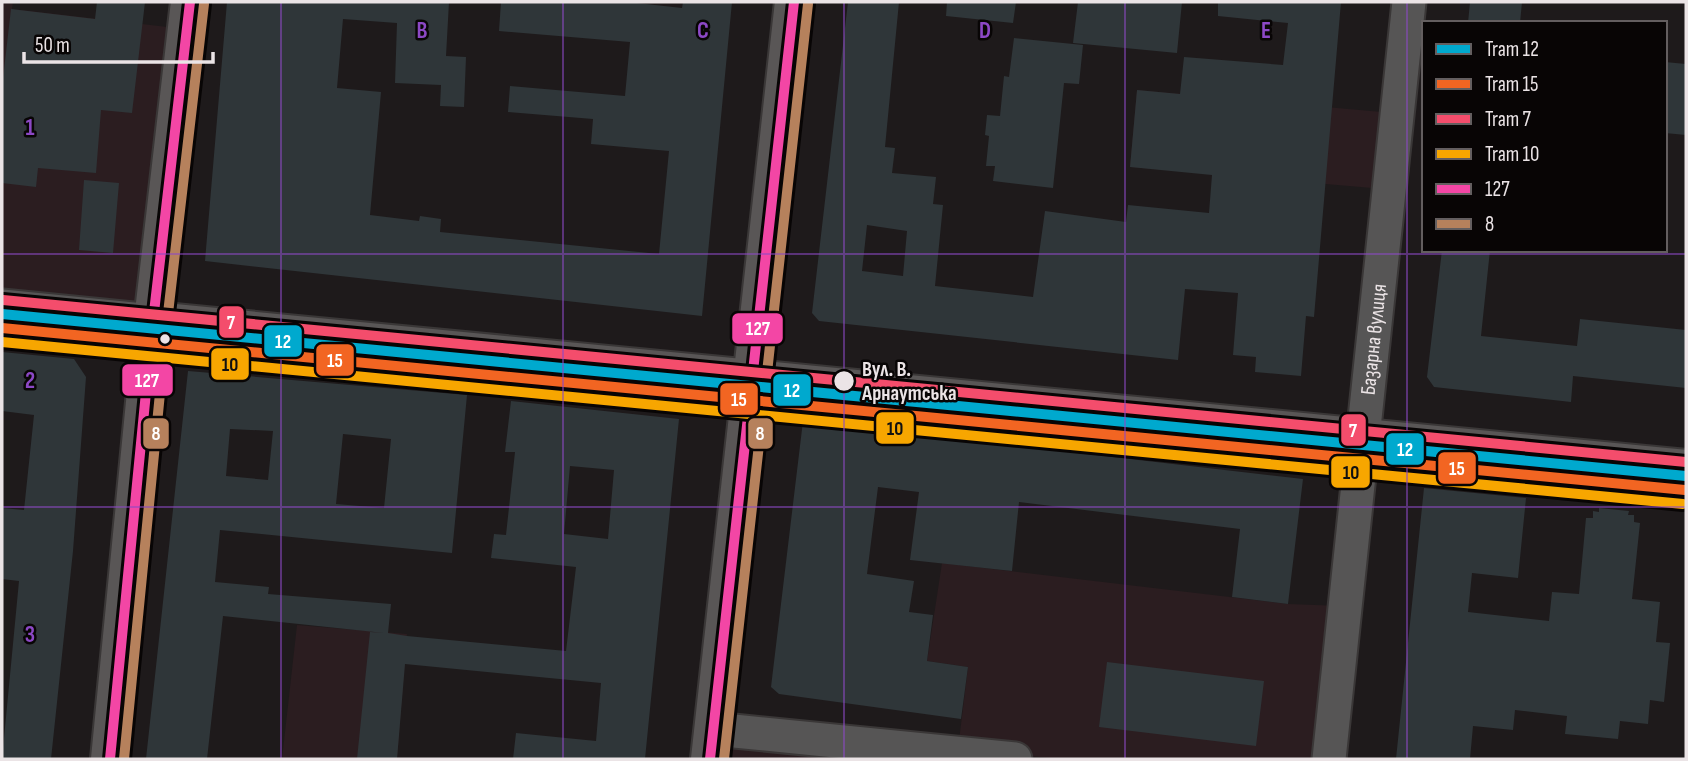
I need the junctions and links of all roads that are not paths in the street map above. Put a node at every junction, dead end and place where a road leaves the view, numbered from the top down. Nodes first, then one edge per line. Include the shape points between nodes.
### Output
1 (190, 2) edge
2 (794, 2) edge
3 (1409, 2) edge
4 (2, 306) edge
5 (153, 321) junction
6 (752, 380) junction
7 (1361, 437) junction
8 (1686, 469) edge
9 (712, 744) edge
10 (110, 759) edge
11 (1014, 759) edge
12 (1329, 759) edge

1 - 5 main road
2 - 6 main road
3 - 7 street, Базарна вулиця
4 - 5 street
5 - 6 main road
5 - 10 main road
6 - 7 main road
6 - 9 main road
7 - 8 main road
7 - 12 street, Базарна вулиця
9 - 11 street

